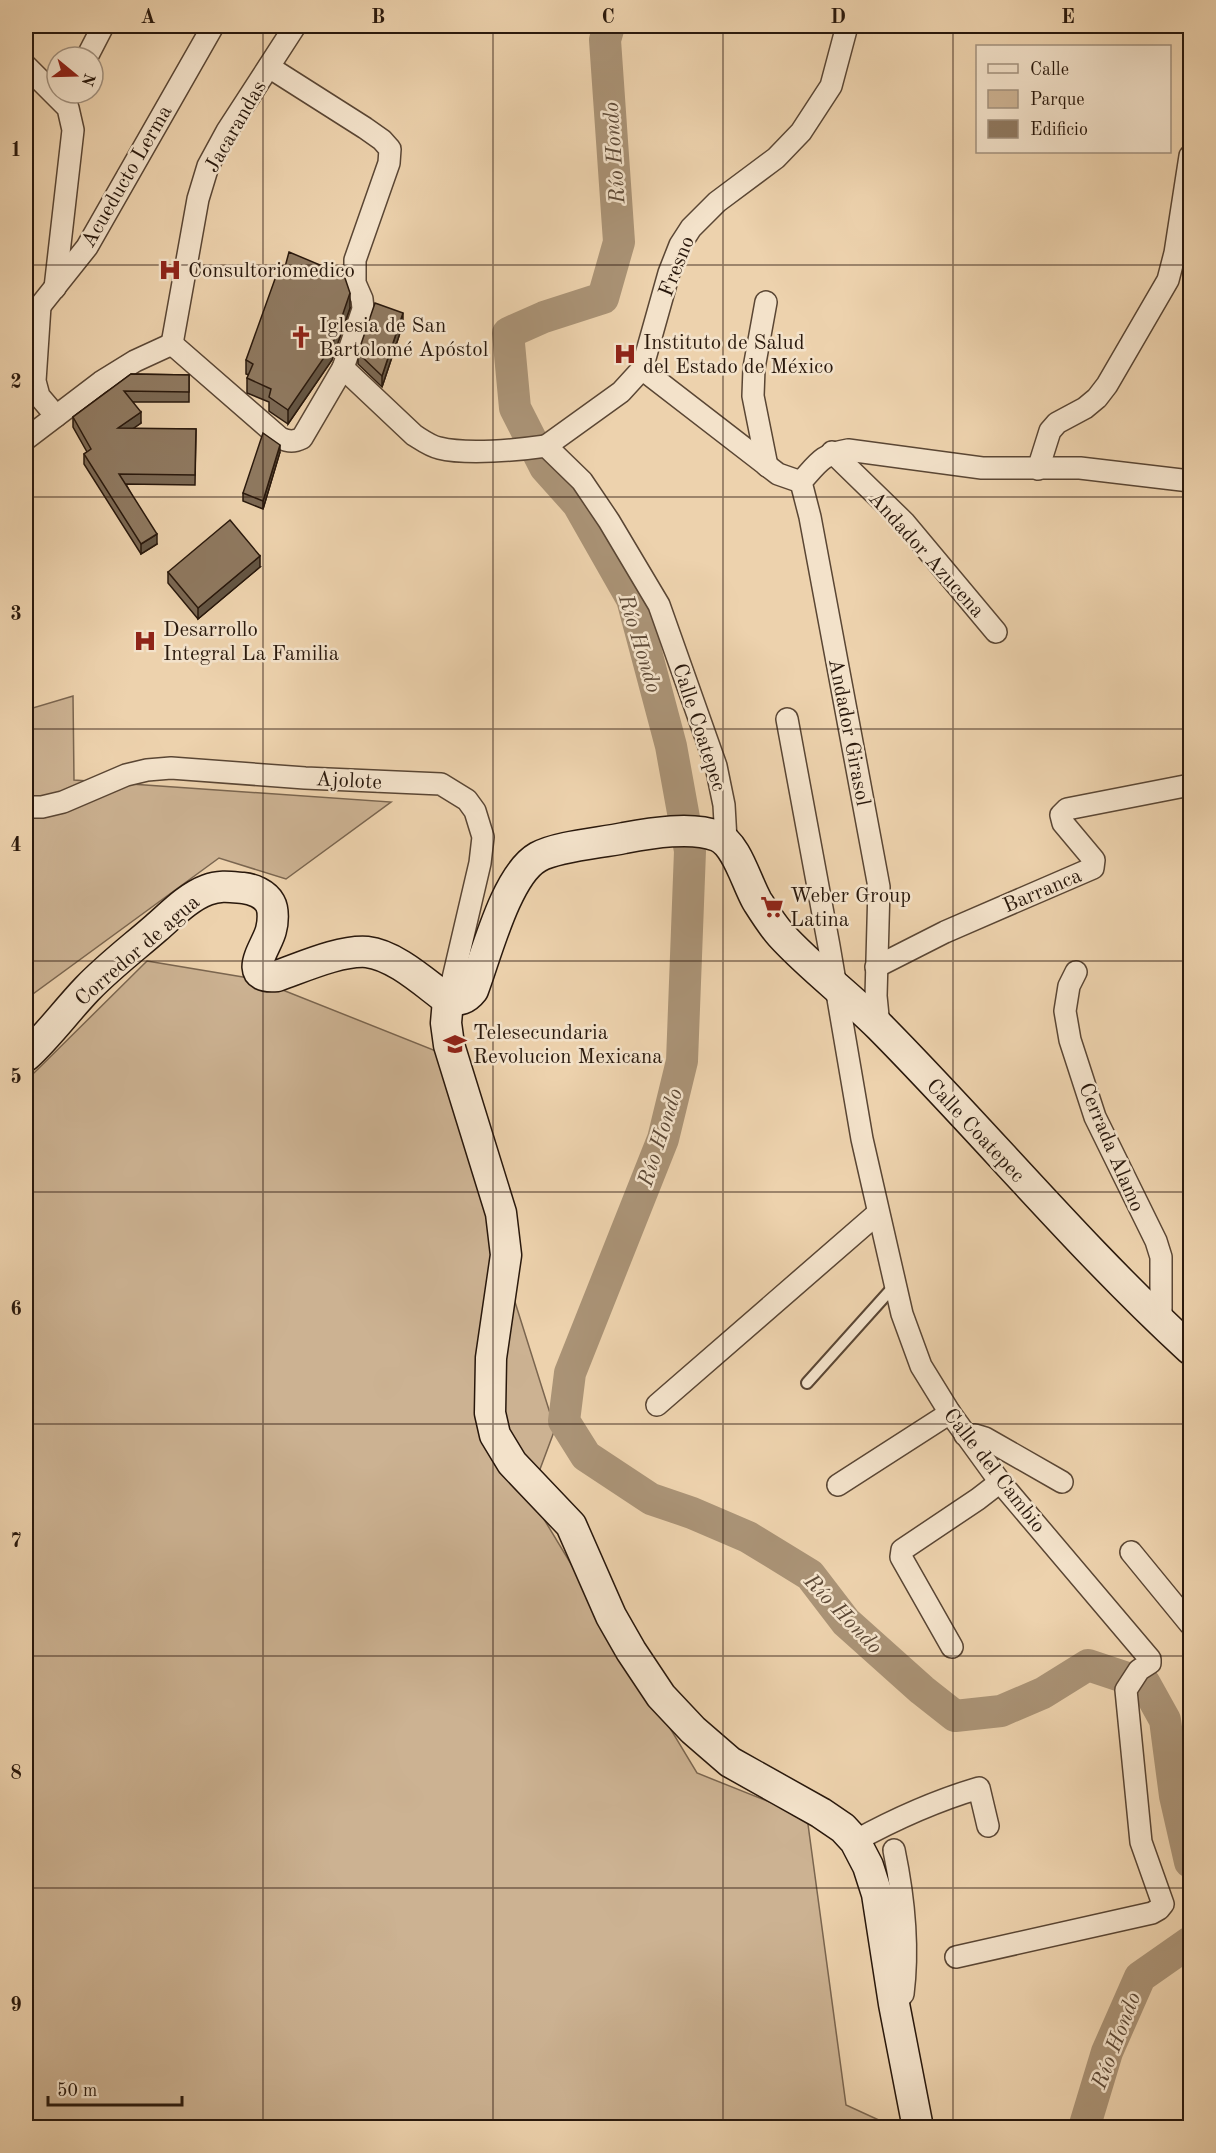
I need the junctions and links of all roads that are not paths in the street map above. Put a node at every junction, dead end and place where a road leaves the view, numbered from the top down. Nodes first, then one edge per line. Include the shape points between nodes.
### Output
1 (104, 26) edge
2 (213, 26) edge
3 (295, 26) edge
4 (847, 26) edge
5 (94, 45) edge
6 (26, 66) edge
7 (269, 67) junction
8 (45, 82) edge
9 (66, 105) edge
10 (1191, 156) edge
11 (55, 288) junction
12 (766, 302) dead end
13 (32, 311) edge
14 (172, 344) junction
15 (343, 368) junction
16 (642, 369) junction
17 (56, 416) junction
18 (26, 439) edge
19 (542, 447) junction
20 (832, 452) junction
21 (767, 466) junction
22 (1038, 469) junction
23 (1191, 481) edge
24 (801, 482) junction
25 (996, 632) dead end
26 (787, 719) dead end
27 (1191, 785) edge
28 (26, 807) edge
29 (704, 835) junction
30 (876, 967) junction
31 (1076, 972) dead end
32 (836, 988) junction
33 (448, 1000) junction
34 (879, 1026) junction
35 (26, 1056) edge
36 (879, 1213) junction
37 (895, 1284) junction
38 (1161, 1322) junction
39 (1191, 1349) edge
40 (807, 1383) dead end
41 (657, 1405) dead end
42 (950, 1413) junction
43 (964, 1435) junction
44 (1000, 1482) junction
45 (1062, 1482) dead end
46 (838, 1485) dead end
47 (1131, 1552) dead end
48 (1191, 1624) edge
49 (952, 1647) dead end
50 (988, 1826) dead end
51 (855, 1841) junction
52 (894, 1850) dead end
53 (956, 1957) dead end
54 (894, 2004) junction
55 (918, 2127) edge

1 - 5 street
2 - 11 street, Acueducto Lerma via 87,246
3 - 7 street, Jacarandas
4 - 16 street, Fresno via 831,86 801,132 776,158 717,202 680,245
6 - 8 street
7 - 14 street, Jacarandas via 208,166 198,199
7 - 15 street via 365,128 390,149 389,164 355,260 355,283 363,309
9 - 11 street via 72,130
10 - 22 street via 1168,280 1097,398 1050,431
11 - 13 street, Acueducto Lerma
12 - 21 street via 753,396
13 - 17 street via 35,381 39,396
14 - 15 street via 287,441 302,438
14 - 17 street via 109,376
15 - 19 street via 414,435 434,446 467,451
16 - 19 street via 621,392
16 - 21 street
17 - 18 street
19 - 29 street, Calle Coatepec via 582,481 659,606 716,766 724,805
20 - 22 street via 848,450 982,468
20 - 24 street
20 - 25 street, Andador Azucena via 904,522
21 - 24 street
22 - 23 street via 1090,469
24 - 30 street, Andador Girasol via 879,887
26 - 32 street, Calle del Cambio
27 - 30 street, Barranca via 1067,809 1061,815 1063,823 1094,860 1093,868 945,932
28 - 33 street, Ajolote via 63,802 126,775 171,768 441,784 467,800 483,837
29 - 32 main road, Calle Coatepec via 735,854 757,900 780,934
29 - 33 main road via 645,834 539,857 510,889 473,990 462,999
30 - 34 street, Andador Girasol
31 - 38 street, Cerrada Alamo via 1065,1011 1070,1040 1095,1117 1156,1241 1161,1257
32 - 34 main road, Calle Coatepec
32 - 36 street, Calle del Cambio
33 - 35 main road, Corredor de agua via 402,967 369,952 349,953 277,976 262,974 258,956 271,932 271,903 262,894 225,886 206,890 180,908 89,987
33 - 51 main road via 448,1046 501,1213 505,1237 506,1255 491,1358 490,1413 495,1435 512,1463 571,1525 611,1616 661,1696 730,1762 821,1813
34 - 38 main road, Calle Coatepec via 1068,1229
36 - 37 street, Calle del Cambio
36 - 41 street
37 - 40 lane
37 - 42 street, Calle del Cambio via 921,1366
38 - 39 main road, Calle Coatepec
42 - 43 street, Calle del Cambio
42 - 46 street
43 - 44 street, Calle del Cambio
43 - 45 street via 986,1438
44 - 49 street via 902,1550 901,1557
44 - 53 street, Calle del Cambio via 1150,1659 1126,1690 1141,1842 1163,1904 1152,1913
47 - 48 street
50 - 51 street via 979,1788 946,1797
51 - 54 main road via 877,1894
52 - 54 street via 903,1893 907,1964 903,1994
54 - 55 main road

